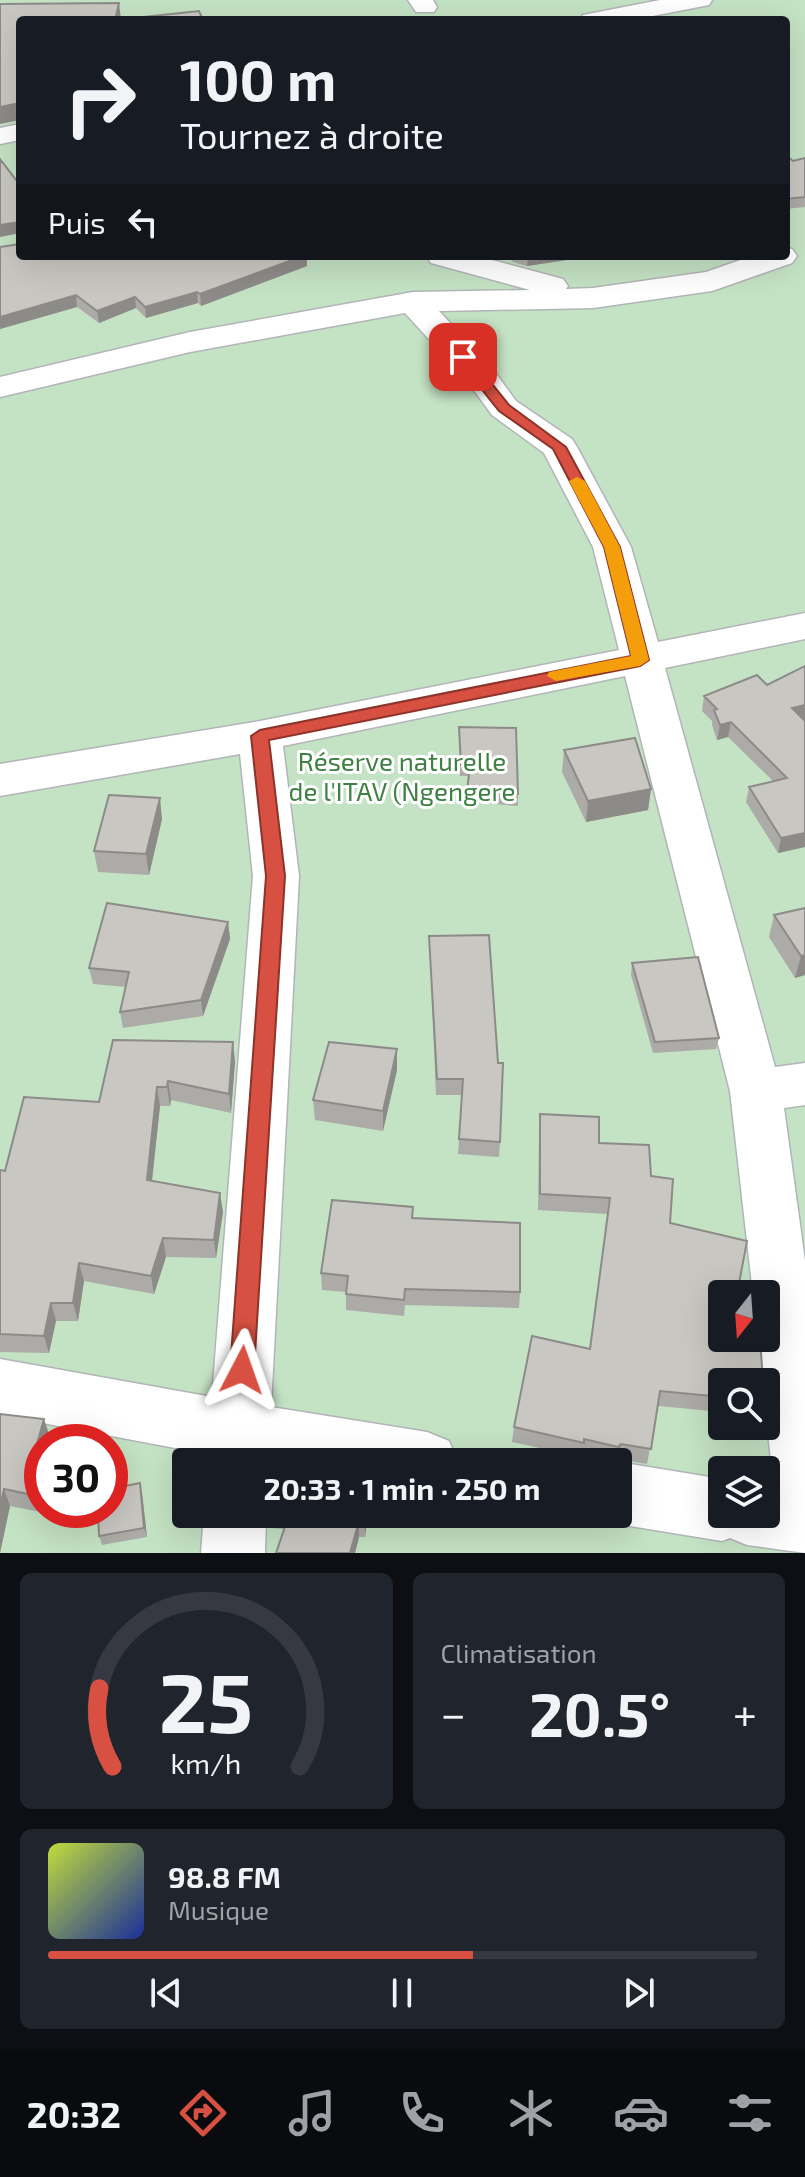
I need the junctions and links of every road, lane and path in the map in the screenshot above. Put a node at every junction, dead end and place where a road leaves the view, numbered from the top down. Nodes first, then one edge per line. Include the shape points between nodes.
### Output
1 (700, 0) edge
2 (614, 16) edge
3 (456, 260) edge
4 (693, 260) edge
5 (769, 260) edge
6 (712, 281) junction
7 (593, 298) junction
8 (413, 302) junction
9 (0, 387) edge
10 (805, 626) edge
11 (640, 660) junction
12 (260, 736) junction
13 (0, 780) edge
14 (781, 1088) edge
15 (0, 1387) edge
16 (237, 1447) edge
17 (805, 1489) edge
18 (632, 1495) edge
19 (708, 1508) edge
20 (780, 1520) edge
21 (805, 1524) edge
22 (234, 1528) edge
23 (233, 1553) edge

1 - 2 street
3 - 7 street
4 - 6 street
5 - 6 street
6 - 7 street
7 - 8 street
8 - 9 street via 190,342
8 - 11 street via 504,408 559,447 612,547
10 - 11 street
11 - 12 street
11 - 14 street
12 - 13 street
12 - 16 street via 276,876
14 - 17 street
15 - 16 street
18 - 19 street
20 - 21 street
22 - 23 street

